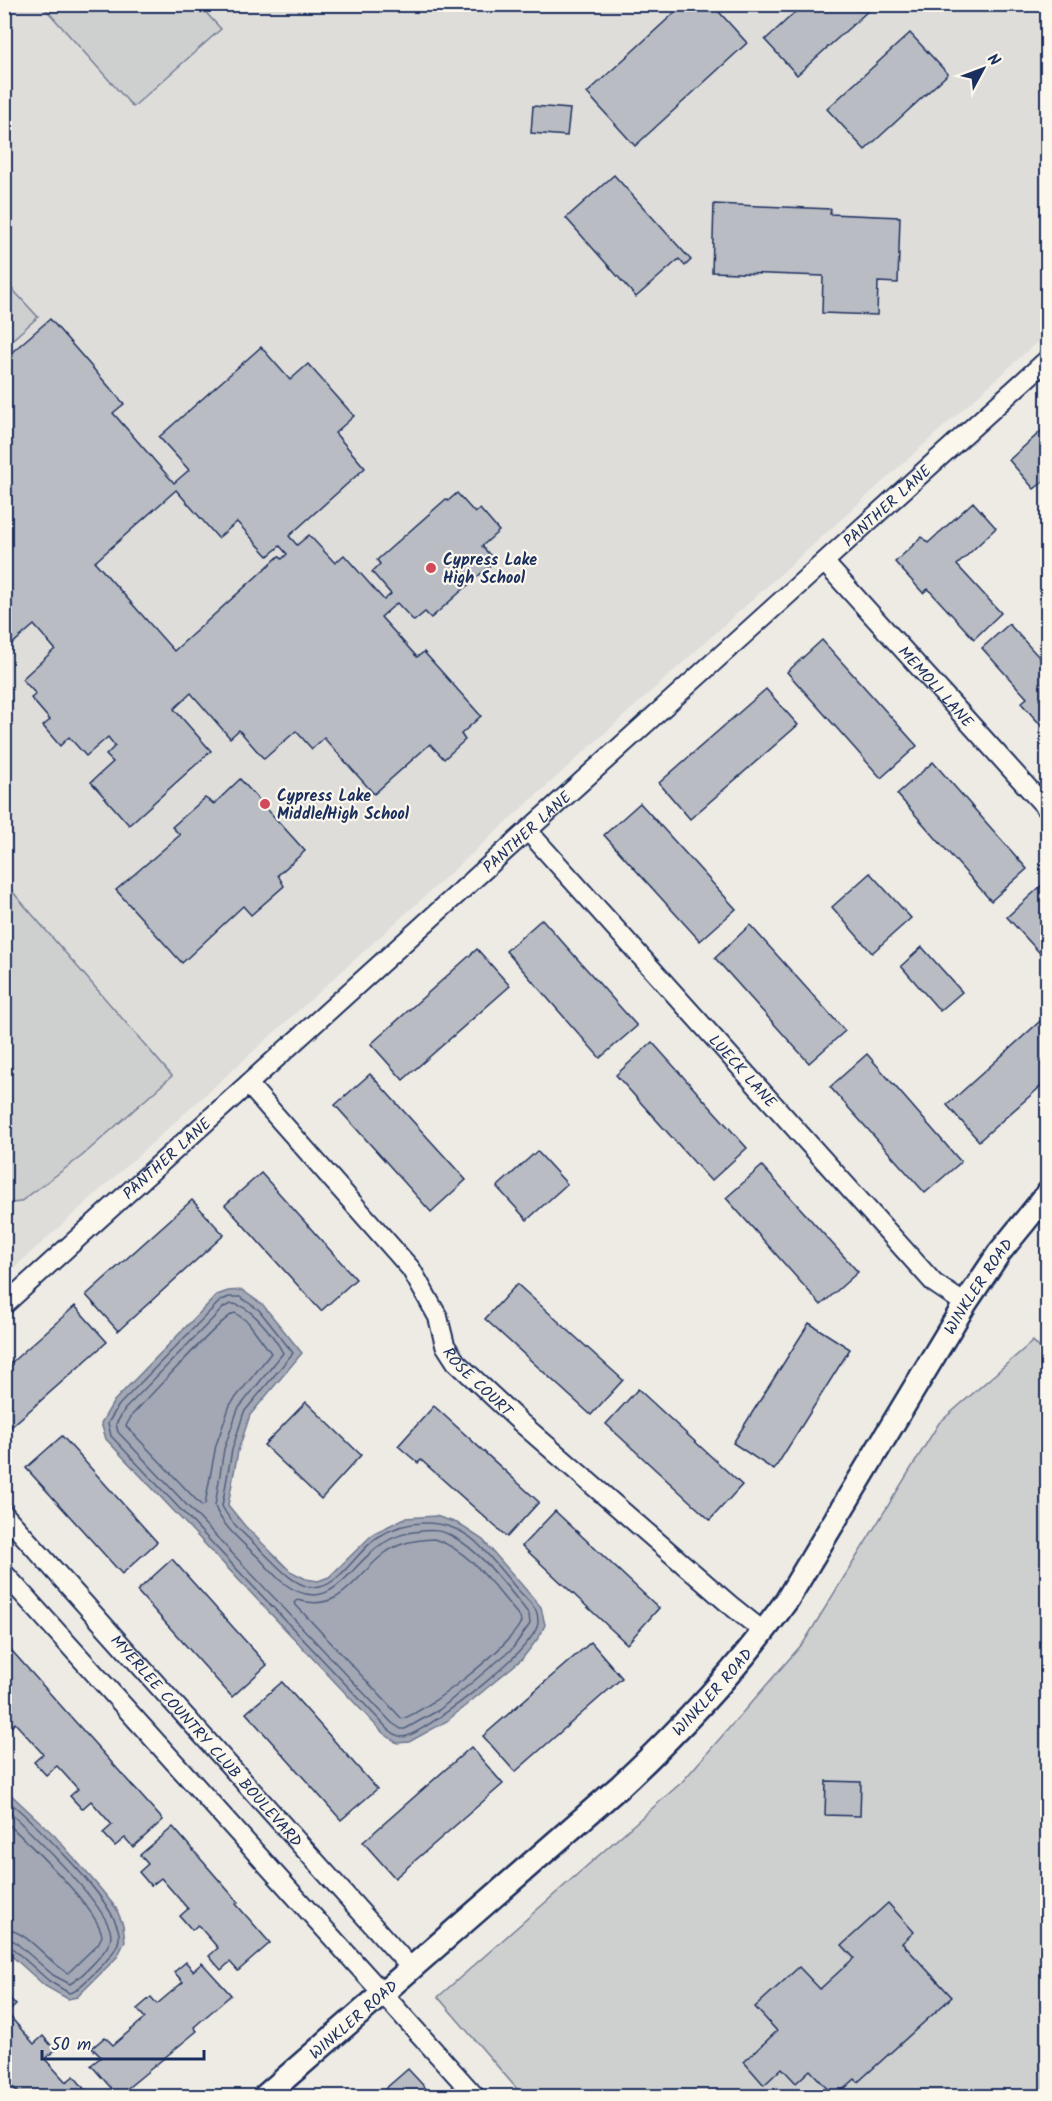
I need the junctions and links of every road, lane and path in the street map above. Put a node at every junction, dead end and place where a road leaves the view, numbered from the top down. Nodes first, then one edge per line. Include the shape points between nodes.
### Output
1 (1047, 360) edge
2 (825, 562) junction
3 (1047, 810) edge
4 (528, 831) junction
5 (248, 1084) junction
6 (1047, 1192) edge
7 (965, 1304) junction
8 (4, 1305) edge
9 (4, 1514) edge
10 (4, 1574) edge
11 (764, 1632) junction
12 (411, 1968) junction
13 (382, 1994) junction
14 (265, 2097) edge
15 (475, 2097) edge

1 - 2 street, PANTHER LANE
2 - 3 street, MEMOLI LANE
2 - 4 street, PANTHER LANE
4 - 5 street, PANTHER LANE
4 - 7 street, LUECK LANE via 934,1283
5 - 8 street, PANTHER LANE
5 - 11 street, ROSE COURT via 411,1269 438,1317 445,1345 456,1362
6 - 7 street, WINKLER ROAD
7 - 11 street, WINKLER ROAD
9 - 12 street, MYERLEE COUNTRY CLUB BOULEVARD
10 - 13 street
11 - 12 street, WINKLER ROAD via 664,1746
12 - 13 street, WINKLER ROAD
13 - 14 street, WINKLER ROAD
13 - 15 street

